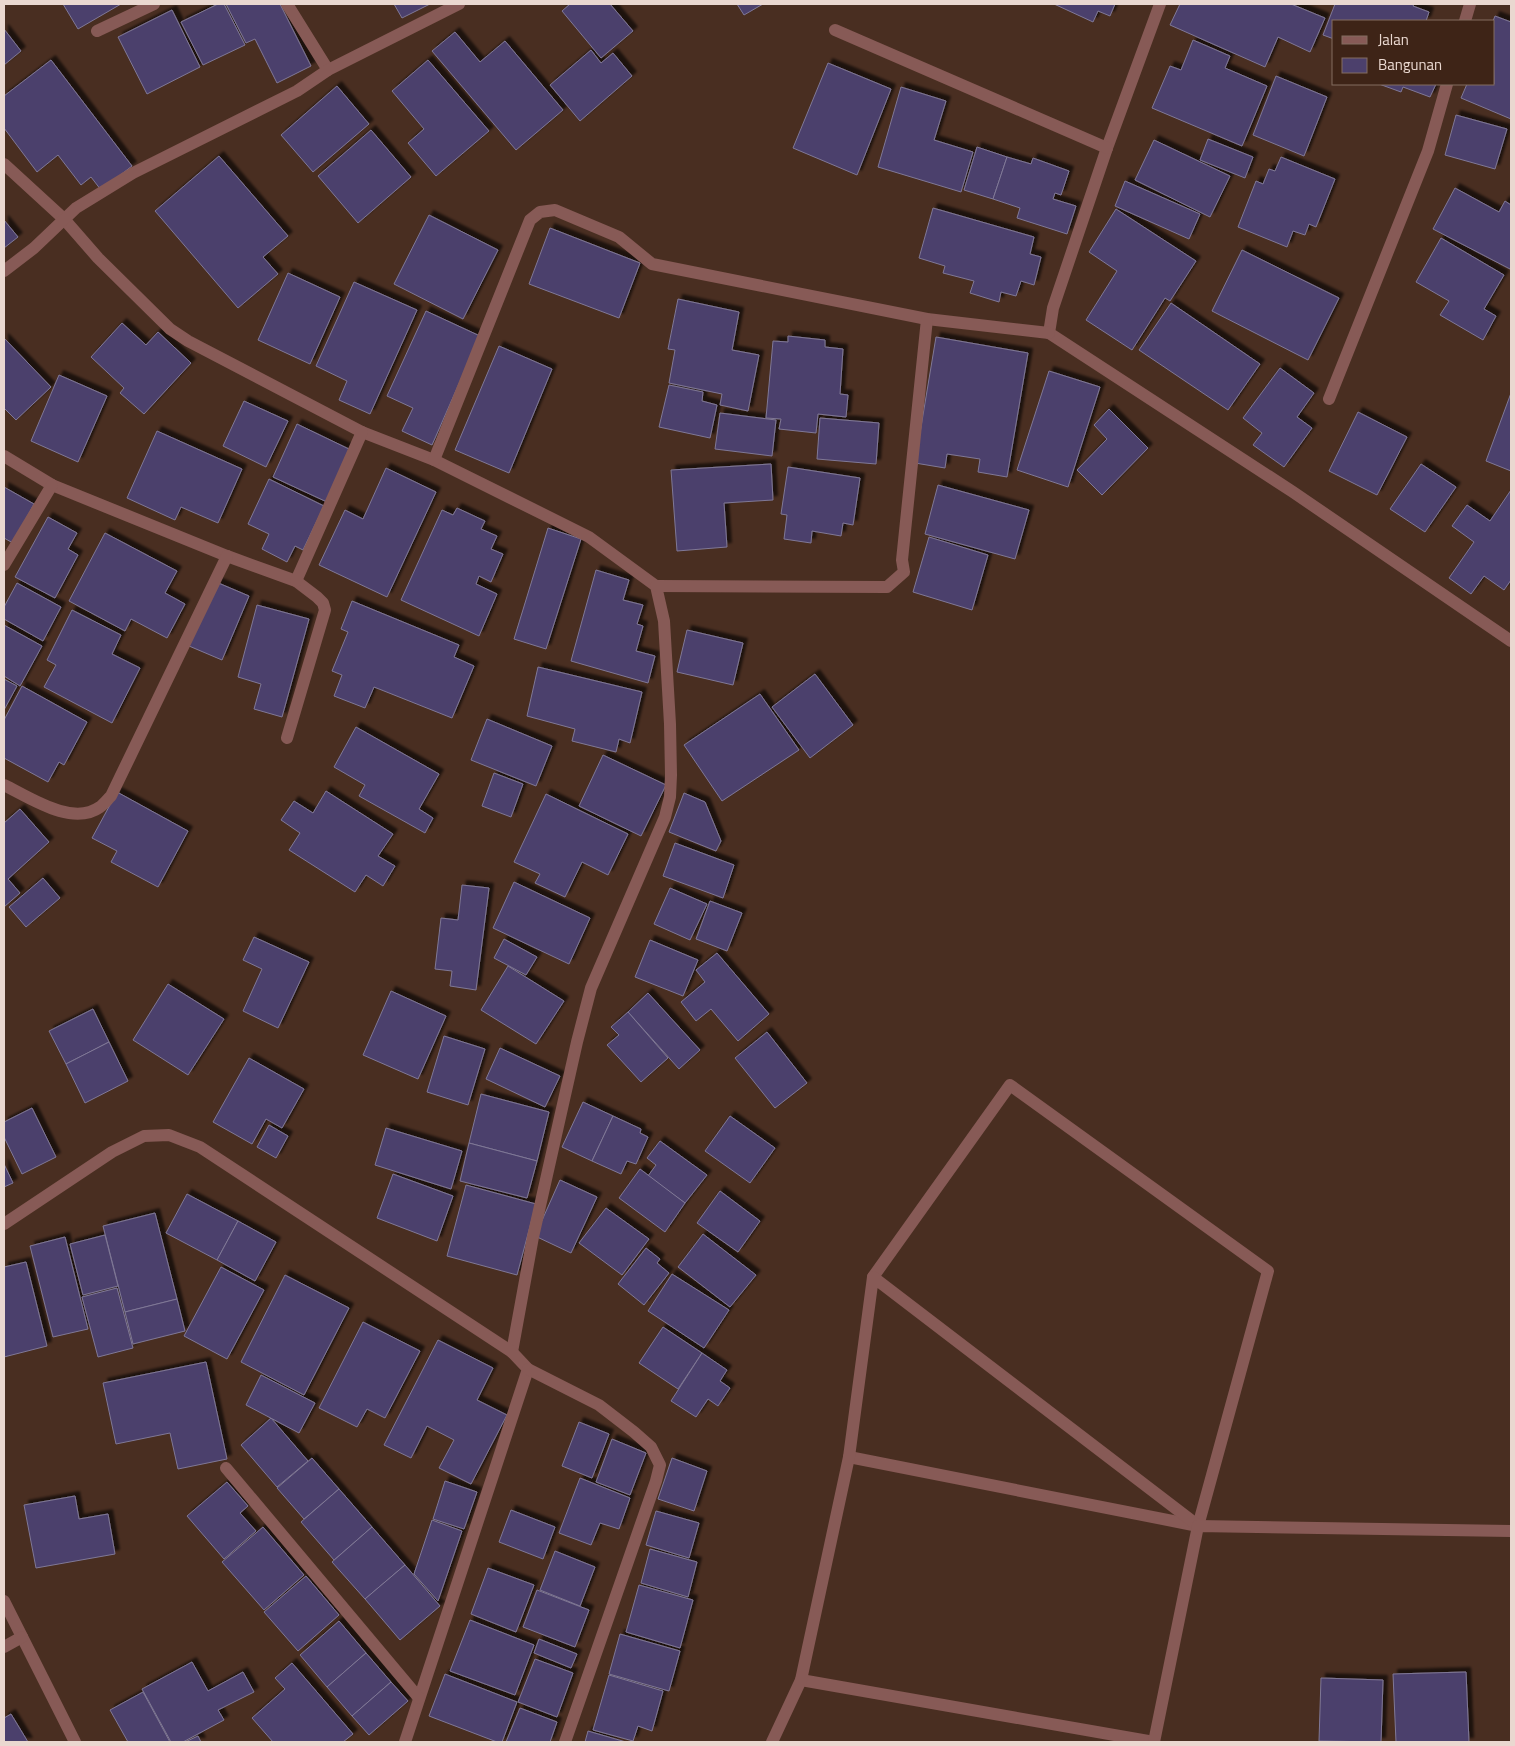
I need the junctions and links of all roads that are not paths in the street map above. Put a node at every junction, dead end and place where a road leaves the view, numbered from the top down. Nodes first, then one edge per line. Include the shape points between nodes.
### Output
1 (154, 4) edge
2 (287, 4) edge
3 (460, 4) edge
4 (1160, 4) edge
5 (1470, 4) edge
6 (1465, 20) edge
7 (97, 30) dead end
8 (835, 30) dead end
9 (328, 70) junction
10 (1447, 85) edge
11 (1107, 148) junction
12 (4, 164) edge
13 (64, 219) junction
14 (4, 272) edge
15 (927, 319) junction
16 (1049, 333) junction
17 (1329, 399) dead end
18 (362, 432) junction
19 (4, 456) edge
20 (434, 460) junction
21 (52, 485) junction
22 (227, 556) junction
23 (4, 565) edge
24 (296, 581) junction
25 (656, 586) junction
26 (1511, 641) edge
27 (287, 738) dead end
28 (4, 785) edge
29 (4, 1224) edge
30 (873, 1277) junction
31 (512, 1352) junction
32 (528, 1370) junction
33 (849, 1457) junction
34 (226, 1468) dead end
35 (1198, 1526) junction
36 (1511, 1532) edge
37 (4, 1601) edge
38 (22, 1637) junction
39 (4, 1647) edge
40 (801, 1680) junction
41 (420, 1698) junction
42 (75, 1742) edge
43 (405, 1742) edge
44 (565, 1742) edge
45 (772, 1742) edge
46 (1154, 1742) edge

1 - 7 street
2 - 9 street
3 - 9 street
4 - 11 street
5 - 6 street
8 - 11 street
9 - 13 street via 297,91 133,173
10 - 17 street via 1428,151
11 - 16 street via 1053,308
12 - 13 street
13 - 14 street
13 - 18 street via 98,258 170,329
15 - 16 street
15 - 20 street via 652,264 619,237 555,210 540,212 530,220
15 - 25 street via 902,560 904,572 887,587
16 - 26 street via 1293,492
18 - 20 street
18 - 24 street
19 - 21 street
20 - 25 street via 589,537
21 - 22 street
21 - 23 street
22 - 24 street
22 - 28 street via 111,796 98,808 79,814 60,812
24 - 27 street via 323,602 325,610
25 - 31 street via 664,621 672,775 670,797 666,817 591,988 533,1237
29 - 31 street via 112,1152 144,1136 169,1135 200,1147
30 - 33 street
30 - 35 street
30 - 35 street via 1010,1085 1268,1271
31 - 32 street
32 - 41 street
32 - 44 street via 599,1405 651,1447 660,1465
33 - 35 street
33 - 40 street
34 - 41 street
35 - 36 street
35 - 46 street
37 - 38 street
38 - 39 street
38 - 42 street
40 - 45 street
40 - 46 street
41 - 43 street

